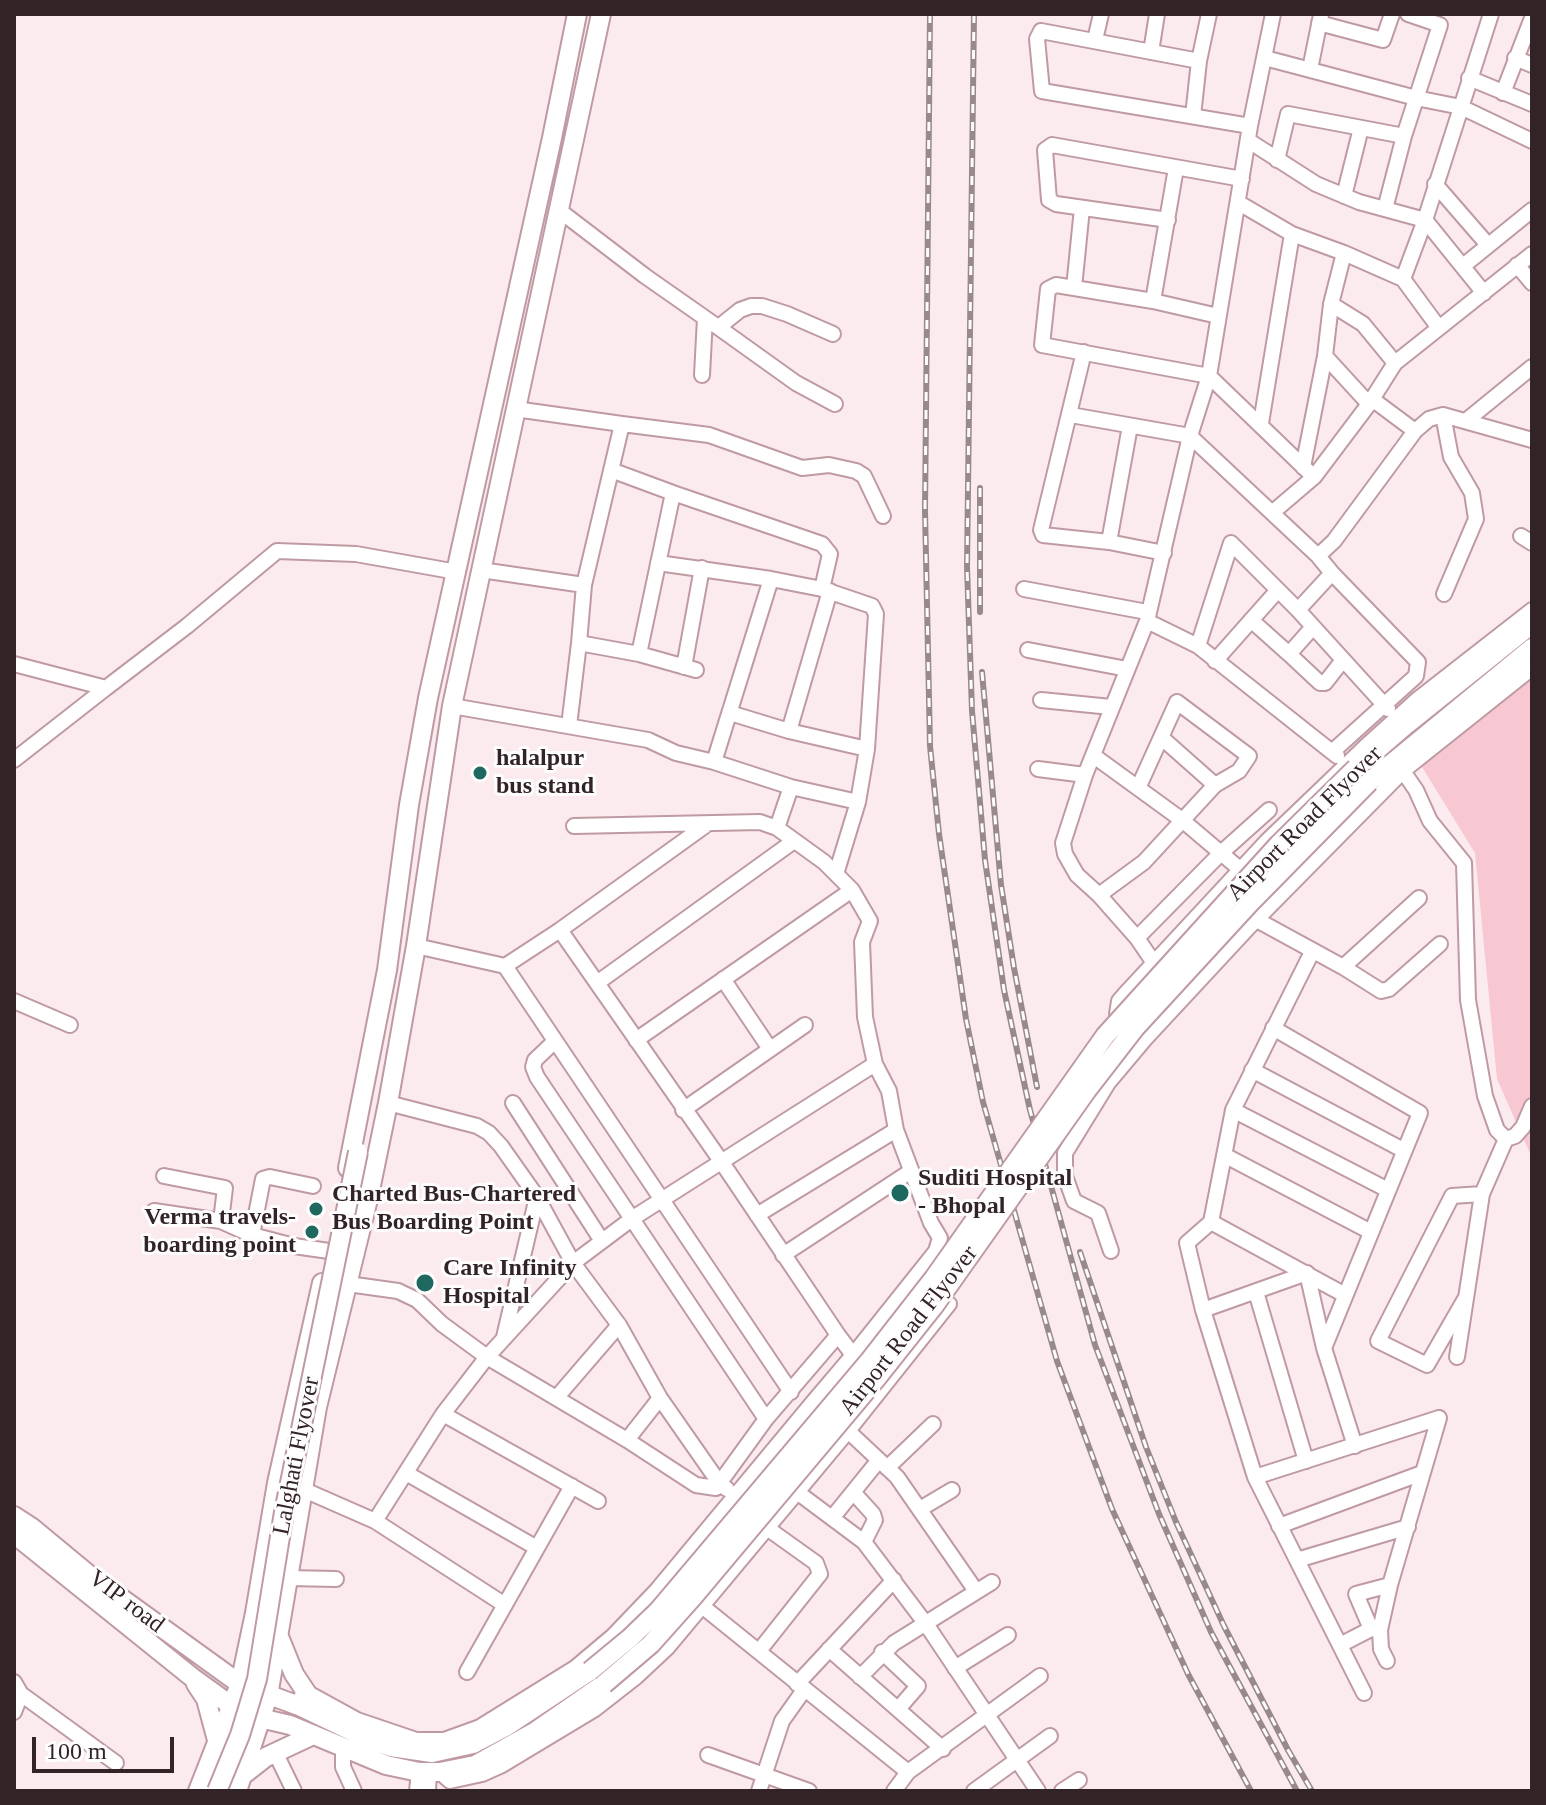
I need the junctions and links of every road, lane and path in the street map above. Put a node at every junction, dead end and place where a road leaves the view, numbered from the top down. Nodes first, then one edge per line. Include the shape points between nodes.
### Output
1 (577, 14) edge
2 (601, 14) edge
3 (1101, 14) edge
4 (1157, 14) edge
5 (1209, 14) edge
6 (1273, 14) edge
7 (1392, 14) edge
8 (1408, 14) edge
9 (1491, 14) edge
10 (1320, 18) edge
11 (1531, 21) edge
12 (1095, 40) junction
13 (1151, 52) junction
14 (1265, 58) junction
15 (1515, 58) junction
16 (1199, 61) junction
17 (1532, 65) edge
18 (1310, 69) junction
19 (1469, 78) junction
20 (1503, 93) junction
21 (1416, 98) junction
22 (1532, 104) edge
23 (1461, 107) junction
24 (1193, 116) junction
25 (1361, 128) junction
26 (1249, 134) junction
27 (1404, 136) junction
28 (1532, 141) edge
29 (1277, 160) junction
30 (1176, 168) junction
31 (1242, 179) junction
32 (1435, 184) junction
33 (1344, 196) junction
34 (1239, 203) junction
35 (1082, 208) junction
36 (1385, 209) junction
37 (1532, 210) edge
38 (560, 211) junction
39 (1168, 220) junction
40 (1425, 220) junction
41 (1292, 234) junction
42 (1488, 245) junction
43 (1344, 253) junction
44 (1532, 254) edge
45 (1517, 265) junction
46 (1463, 266) junction
47 (1403, 279) junction
48 (1532, 283) edge
49 (1074, 288) junction
50 (1484, 293) junction
51 (1153, 301) junction
52 (1331, 304) junction
53 (1218, 316) junction
54 (710, 321) junction
55 (1439, 328) junction
56 (833, 334) dead end
57 (1084, 352) junction
58 (1325, 356) junction
59 (1395, 363) junction
60 (1532, 367) edge
61 (702, 375) dead end
62 (1209, 376) junction
63 (1371, 401) junction
64 (835, 404) dead end
65 (515, 409) junction
66 (1071, 415) junction
67 (1443, 415) junction
68 (1467, 420) junction
69 (1261, 423) junction
70 (622, 424) junction
71 (1130, 426) junction
72 (1415, 431) junction
73 (1190, 436) junction
74 (1532, 440) edge
75 (611, 470) junction
76 (1308, 472) junction
77 (673, 493) junction
78 (1273, 512) junction
79 (883, 516) dead end
80 (1109, 542) junction
81 (1164, 553) junction
82 (1318, 556) junction
83 (658, 563) junction
84 (702, 568) junction
85 (481, 570) junction
86 (457, 572) junction
87 (1332, 573) junction
88 (771, 579) junction
89 (584, 585) junction
90 (1024, 589) dead end
91 (826, 590) junction
92 (1278, 590) junction
93 (1444, 594) dead end
94 (1298, 610) junction
95 (1532, 610) edge
96 (1147, 617) junction
97 (1251, 620) junction
98 (1532, 624) edge
99 (1313, 627) junction
100 (579, 643) junction
101 (1198, 646) junction
102 (1494, 647) junction
103 (1532, 648) edge
104 (1028, 650) dead end
105 (639, 654) junction
106 (1289, 654) junction
107 (1343, 660) junction
108 (1215, 661) junction
109 (14, 664) edge
110 (1532, 668) edge
111 (1127, 669) junction
112 (106, 688) junction
113 (1041, 700) dead end
114 (1383, 704) junction
115 (452, 706) junction
116 (1111, 707) junction
117 (730, 713) junction
118 (1397, 718) junction
119 (569, 726) junction
120 (789, 731) junction
121 (1162, 738) junction
122 (867, 749) junction
123 (1332, 752) junction
124 (1094, 756) junction
125 (14, 760) edge
126 (714, 762) junction
127 (1399, 765) junction
128 (1038, 769) dead end
129 (1357, 772) junction
130 (1085, 775) junction
131 (1215, 785) junction
132 (1139, 786) junction
133 (791, 787) junction
134 (858, 802) junction
135 (1269, 810) dead end
136 (1182, 820) junction
137 (706, 825) junction
138 (574, 826) dead end
139 (777, 828) junction
140 (794, 841) junction
141 (1221, 853) junction
142 (1241, 870) junction
143 (836, 874) junction
144 (852, 890) junction
145 (1099, 895) junction
146 (1419, 898) dead end
147 (1257, 920) junction
148 (560, 930) junction
149 (1137, 938) junction
150 (1440, 944) dead end
151 (416, 946) junction
152 (1312, 952) junction
153 (1154, 963) junction
154 (505, 966) junction
155 (1343, 967) junction
156 (723, 979) junction
157 (597, 983) junction
158 (14, 1001) edge
159 (70, 1025) dead end
160 (805, 1025) dead end
161 (1273, 1028) junction
162 (1145, 1039) junction
163 (636, 1040) junction
164 (555, 1041) junction
165 (770, 1049) junction
166 (875, 1064) junction
167 (1252, 1070) junction
168 (388, 1103) junction
169 (513, 1103) dead end
170 (1532, 1106) edge
171 (683, 1110) junction
172 (1233, 1110) junction
173 (359, 1118) junction
174 (896, 1130) junction
175 (1506, 1139) junction
176 (1403, 1150) junction
177 (1224, 1155) junction
178 (721, 1161) junction
179 (911, 1171) junction
180 (164, 1176) dead end
181 (313, 1186) dead end
182 (1388, 1190) junction
183 (1482, 1194) junction
184 (537, 1197) junction
185 (663, 1200) junction
186 (154, 1211) dead end
187 (757, 1215) junction
188 (633, 1218) junction
189 (221, 1221) junction
190 (1211, 1222) junction
191 (1371, 1232) junction
192 (252, 1235) junction
193 (602, 1241) junction
194 (329, 1251) junction
195 (1111, 1251) dead end
196 (783, 1255) junction
197 (573, 1263) junction
198 (1307, 1273) junction
199 (348, 1284) junction
200 (1256, 1292) junction
201 (1345, 1295) junction
202 (1465, 1299) junction
203 (949, 1304) dead end
204 (1203, 1310) junction
205 (619, 1325) junction
206 (838, 1335) junction
207 (504, 1338) junction
208 (1324, 1348) junction
209 (853, 1355) junction
210 (487, 1357) junction
211 (1457, 1357) dead end
212 (791, 1392) junction
213 (557, 1397) junction
214 (660, 1398) junction
215 (814, 1401) junction
216 (443, 1414) junction
217 (766, 1419) junction
218 (933, 1424) dead end
219 (848, 1431) junction
220 (627, 1440) junction
221 (1355, 1446) junction
222 (1306, 1461) junction
223 (883, 1464) junction
224 (406, 1473) junction
225 (1422, 1473) junction
226 (1255, 1477) junction
227 (720, 1484) junction
228 (572, 1486) junction
229 (302, 1489) junction
230 (952, 1490) dead end
231 (797, 1492) junction
232 (853, 1492) junction
233 (735, 1496) junction
234 (598, 1501) dead end
235 (920, 1509) junction
236 (14, 1516) edge
237 (832, 1518) junction
238 (375, 1521) junction
239 (1279, 1526) junction
240 (1408, 1527) junction
241 (767, 1528) junction
242 (14, 1534) edge
243 (864, 1542) junction
244 (537, 1548) junction
245 (1297, 1560) junction
246 (287, 1578) junction
247 (336, 1579) dead end
248 (894, 1580) junction
249 (992, 1582) dead end
250 (1390, 1585) junction
251 (976, 1591) junction
252 (505, 1605) junction
253 (702, 1606) junction
254 (255, 1613) junction
255 (926, 1624) junction
256 (1375, 1630) junction
257 (1008, 1635) dead end
258 (278, 1636) junction
259 (179, 1641) junction
260 (1340, 1645) junction
261 (829, 1649) junction
262 (759, 1651) junction
263 (882, 1652) junction
264 (1387, 1661) dead end
265 (955, 1668) junction
266 (467, 1672) dead end
267 (582, 1672) junction
268 (1040, 1676) dead end
269 (860, 1677) junction
270 (193, 1678) junction
271 (240, 1684) junction
272 (801, 1687) junction
273 (16, 1690) edge
274 (1364, 1693) dead end
275 (268, 1696) junction
276 (302, 1699) junction
277 (233, 1707) junction
278 (899, 1708) junction
279 (14, 1712) edge
280 (987, 1716) junction
281 (260, 1718) junction
282 (313, 1735) junction
283 (1050, 1736) dead end
284 (218, 1744) junction
285 (343, 1748) junction
286 (943, 1749) junction
287 (275, 1752) junction
288 (708, 1755) dead end
289 (1017, 1760) junction
290 (116, 1763) dead end
291 (908, 1772) junction
292 (765, 1775) junction
293 (427, 1780) edge
294 (1079, 1780) dead end
295 (240, 1783) edge
296 (288, 1787) edge
297 (198, 1791) edge
298 (217, 1791) edge
299 (354, 1791) edge
300 (759, 1791) edge
301 (809, 1791) edge
302 (894, 1791) edge
303 (974, 1791) edge
304 (1038, 1791) edge
305 (1062, 1791) edge

1 - 86 main road
2 - 38 main road
3 - 12 street
4 - 13 street
5 - 16 street
6 - 14 street
7 - 10 street via 1383,40
8 - 21 street via 1440,25
9 - 19 street
10 - 18 street
11 - 15 street
12 - 13 street
12 - 24 street via 1041,31 1037,39 1042,91
13 - 16 street
14 - 18 street
14 - 26 street
15 - 17 street
15 - 20 street
16 - 24 street
18 - 21 street
19 - 20 street
19 - 23 street
20 - 22 street
21 - 23 street
21 - 27 street
23 - 28 street
23 - 32 street
24 - 26 street
25 - 27 street
25 - 29 street via 1288,114
25 - 33 street
26 - 29 street
26 - 31 street
27 - 36 street
29 - 33 street
30 - 31 street
30 - 35 street via 1052,145 1045,150 1049,200
30 - 39 street
31 - 34 street
32 - 40 street
32 - 42 street
33 - 36 street
34 - 41 street
34 - 53 street
35 - 39 street
35 - 49 street
36 - 40 street
37 - 42 street
38 - 54 street
38 - 65 main road
39 - 51 street
40 - 46 street
40 - 47 street
41 - 43 street
41 - 69 street
42 - 46 street
43 - 47 street
43 - 52 street
44 - 45 street
45 - 48 street
45 - 50 street
46 - 50 street
47 - 55 street
49 - 51 street
49 - 57 street via 1048,289 1042,345
50 - 55 street
51 - 53 street
52 - 58 street
52 - 59 street via 1363,324
53 - 62 street
54 - 56 street via 720,326 740,310 762,306
54 - 61 street
54 - 64 street via 796,383
55 - 59 street
57 - 62 street
57 - 66 street
58 - 63 street
58 - 76 street
59 - 63 street
60 - 68 street
62 - 69 street
62 - 73 street
63 - 72 street
63 - 76 street
65 - 70 street
65 - 85 main road
66 - 71 street
66 - 80 street via 1041,530 1043,535
67 - 68 street
67 - 72 street
67 - 93 street via 1451,457 1472,493 1476,519
68 - 74 street
69 - 76 street
70 - 75 street
70 - 79 street via 709,435 802,468 829,465 856,471 864,476
71 - 73 street
71 - 80 street
72 - 82 street
73 - 78 street
73 - 81 street
75 - 77 street
75 - 89 street
76 - 78 street
77 - 83 street
77 - 91 street via 822,544 830,554
78 - 82 street
80 - 81 street
81 - 96 street
82 - 87 street
83 - 84 street
83 - 105 street
84 - 88 street
84 - 105 street via 690,669
85 - 89 street
85 - 115 main road
86 - 112 street via 356,554 277,551
86 - 173 main road via 422,728 387,970
87 - 94 street
87 - 114 street via 1418,662 1416,676
88 - 91 street
88 - 117 street
89 - 100 street
90 - 96 street
91 - 120 street
91 - 122 street via 864,601 876,614
92 - 94 street
92 - 97 street
92 - 101 street via 1231,543
94 - 99 street
95 - 102 street
96 - 101 street
96 - 111 street
97 - 106 street
97 - 108 street
98 - 102 main road, Airport Road Flyover
99 - 106 street
99 - 107 street
100 - 105 street
100 - 119 street
101 - 108 street
102 - 118 street
102 - 129 main road, Airport Road Flyover
103 - 127 main road, Airport Road Flyover
104 - 111 street
106 - 107 street via 1320,683
107 - 114 street
108 - 123 street
109 - 112 street
110 - 127 street
111 - 116 street
112 - 125 street
113 - 116 street
114 - 118 street
114 - 123 street
115 - 119 street
115 - 151 main road
116 - 124 street
117 - 120 street
117 - 126 street
118 - 129 street
119 - 126 street via 648,740
120 - 122 street
121 - 131 street
121 - 131 street via 1177,702 1249,756 1239,771
121 - 132 street
122 - 134 street
123 - 129 street
124 - 130 street
124 - 132 street
126 - 133 street
127 - 129 main road, Airport Road Flyover
127 - 147 street
127 - 175 street via 1430,821 1464,863 1468,1000 1485,1096 1497,1130
128 - 130 street
129 - 142 street via 1267,841
129 - 267 main road, Airport Road Flyover, bridge via 1279,844 1105,1036 870,1360 658,1611
129 - 293 main road, Airport Road Flyover, bridge via 1250,903 1135,1028 934,1306 651,1644 604,1684 500,1753
130 - 145 street via 1063,843 1077,875
131 - 136 street
132 - 136 street
133 - 134 street
133 - 139 street
134 - 143 street
135 - 141 street
136 - 141 street
136 - 145 street via 1144,862
137 - 138 street
137 - 139 street via 760,822
137 - 148 street
139 - 140 street
140 - 143 street
140 - 157 street
141 - 142 street
141 - 149 street
142 - 153 street
143 - 144 street
144 - 156 street
144 - 166 street via 870,921 862,942 865,1017
145 - 149 street
146 - 155 street
147 - 152 street
147 - 162 street
148 - 154 street
148 - 157 street
149 - 153 street
150 - 155 street via 1385,991
151 - 154 street
151 - 168 main road
152 - 155 street
152 - 161 street
153 - 162 street via 1117,1007 1136,1039
154 - 164 street
156 - 163 street
156 - 165 street
157 - 163 street
158 - 159 street
160 - 165 street
161 - 167 street
161 - 176 street via 1420,1113
162 - 195 street via 1108,1083 1065,1153 1065,1176 1074,1201 1098,1213
163 - 171 street
164 - 185 street
164 - 188 street via 535,1060 537,1077
165 - 171 street
166 - 174 street via 889,1091
166 - 178 street
167 - 172 street
167 - 176 street
168 - 184 street via 489,1133
168 - 199 main road
169 - 193 street
170 - 175 street via 1523,1127
171 - 178 street
172 - 177 street
172 - 182 street
173 - 194 main road
173 - 298 main road, Lalghati Flyover, bridge via 361,1137 284,1512 257,1679
174 - 179 street
174 - 187 street
175 - 183 street
176 - 182 street
177 - 190 street
177 - 191 street
178 - 185 street
178 - 187 street
179 - 196 street
179 - 209 street via 940,1238 936,1251
180 - 189 street via 225,1188
181 - 192 street via 263,1179
182 - 191 street
183 - 202 street
183 - 202 street via 1452,1196 1378,1341 1427,1365
184 - 197 street
184 - 207 street
185 - 188 street
185 - 212 street
186 - 189 street
187 - 196 street
188 - 193 street
188 - 217 street
189 - 192 street
190 - 198 street
190 - 204 street via 1187,1243
191 - 201 street
192 - 194 street
193 - 197 street
194 - 254 main road via 277,1483
196 - 206 street
197 - 205 street
197 - 207 street
198 - 200 street
198 - 201 street
198 - 208 street
199 - 210 street via 410,1296
199 - 229 main road
200 - 204 street
200 - 222 street
201 - 208 street
202 - 211 street
203 - 219 street
204 - 226 street
205 - 213 street
205 - 214 street
206 - 209 street
206 - 212 street
207 - 210 street
208 - 221 street
209 - 215 street
210 - 213 street
210 - 216 street
212 - 217 street
213 - 220 street
214 - 220 street
214 - 227 street
215 - 219 street
215 - 233 street
216 - 224 street
216 - 228 street
217 - 227 street
218 - 223 street
219 - 223 street
219 - 231 street
220 - 227 street via 696,1485
221 - 222 street
221 - 225 street via 1439,1418
222 - 226 street
223 - 232 street
223 - 235 street
224 - 238 street
224 - 244 street
225 - 239 street
225 - 240 street
226 - 239 street
227 - 233 street
228 - 234 street
228 - 244 street
229 - 238 street
229 - 246 main road
230 - 235 street
231 - 237 street
231 - 241 street
232 - 237 street
232 - 243 street via 875,1520
233 - 267 street
235 - 251 street
236 - 259 main road, VIP road
237 - 243 street
238 - 252 street
239 - 245 street
240 - 245 street
240 - 250 street
241 - 253 street
241 - 262 street via 816,1563 820,1574
242 - 270 main road, VIP road
243 - 248 street
244 - 252 street
245 - 260 street
246 - 247 street
246 - 258 main road
248 - 255 street
248 - 261 street
249 - 251 street
250 - 256 street
250 - 256 street via 1356,1594
251 - 255 street
252 - 266 street
253 - 262 street
253 - 293 street via 636,1677 543,1743 482,1774
254 - 259 main road via 237,1654 227,1662 214,1663
254 - 271 main road
255 - 263 street
255 - 265 street
256 - 260 street
256 - 264 street
257 - 265 street
258 - 275 main road
258 - 276 main road
259 - 271 main road, VIP road
260 - 274 street
261 - 269 street
261 - 272 street
262 - 272 street
263 - 269 street
263 - 278 street via 918,1686
265 - 280 street
267 - 276 main road, Airport Road Flyover via 492,1735 447,1752 413,1751 368,1739
268 - 280 street
269 - 278 street
270 - 277 main road, VIP road
270 - 284 main road via 206,1699
271 - 275 main road, VIP road
271 - 277 main road
272 - 291 street
272 - 292 street via 774,1740
273 - 279 street
273 - 290 street
275 - 276 main road, VIP road
275 - 281 main road
277 - 281 main road, VIP road
277 - 284 main road
278 - 286 street
280 - 286 street
280 - 289 street
281 - 282 main road, VIP road
281 - 295 main road
282 - 285 main road, VIP road
282 - 287 main road
283 - 289 street
284 - 297 main road
285 - 293 main road, VIP road
285 - 299 street via 343,1767
286 - 291 street
287 - 295 main road
287 - 296 street
288 - 292 street
289 - 303 street
289 - 304 street
291 - 302 street
292 - 300 street
292 - 301 street
294 - 305 street

